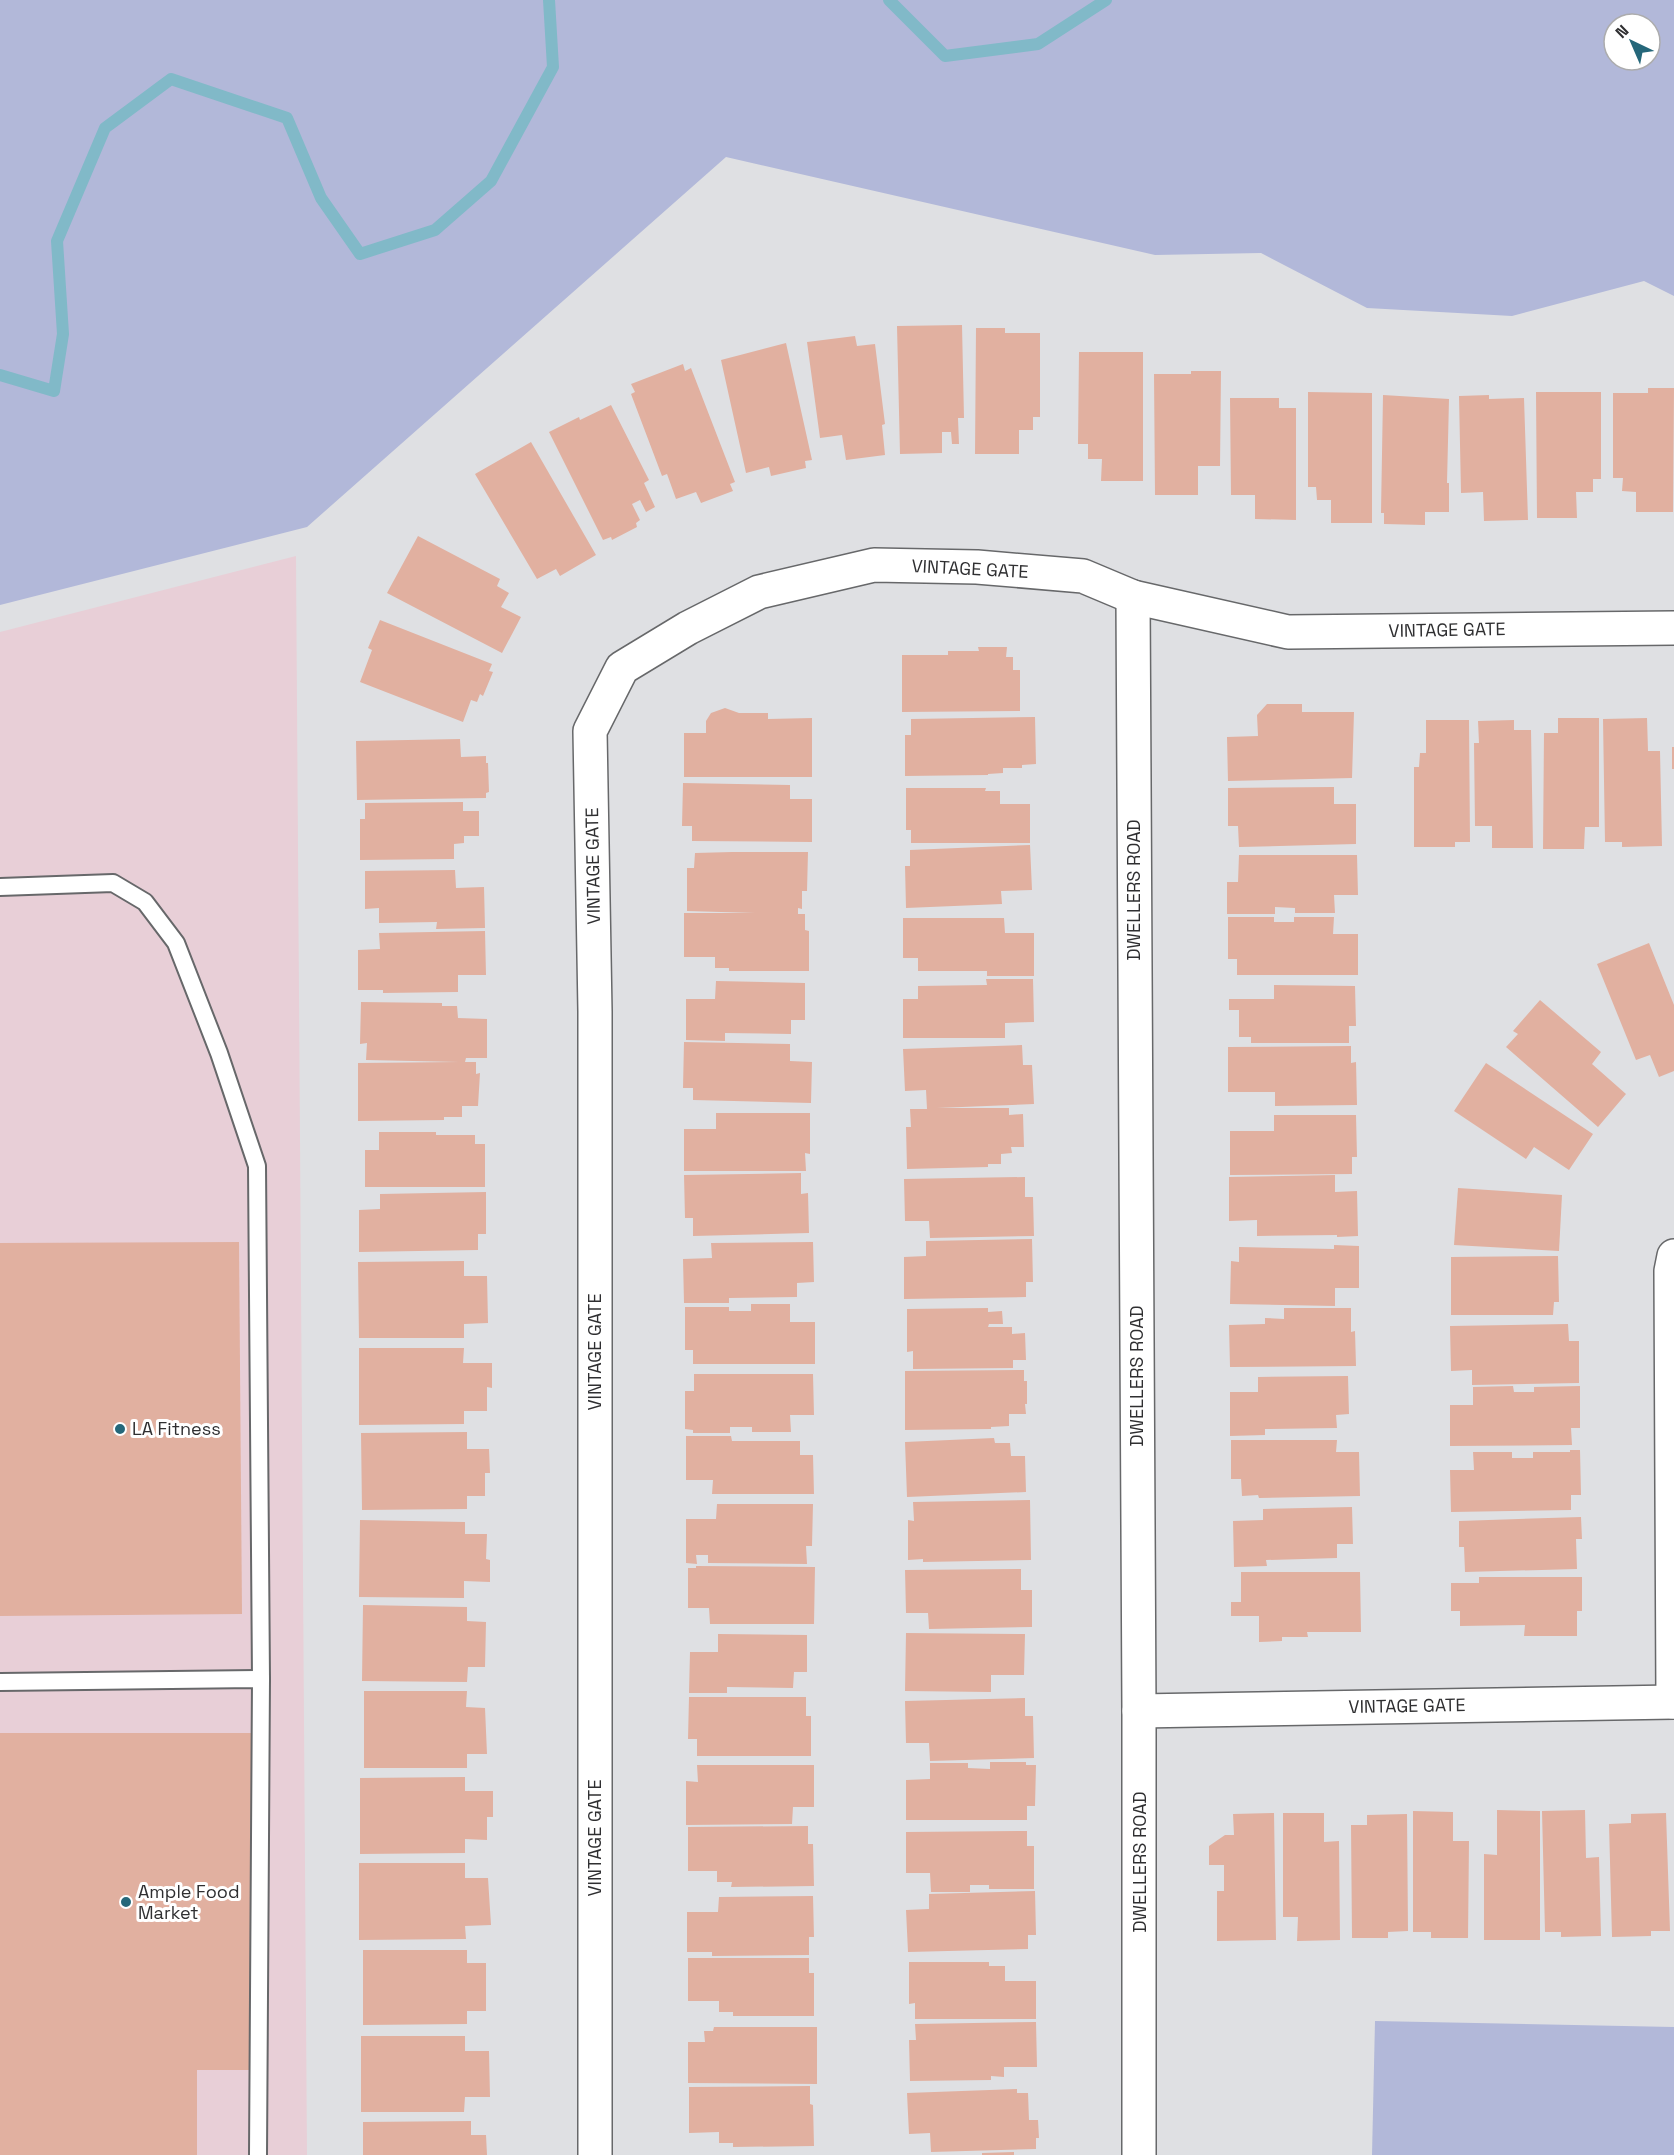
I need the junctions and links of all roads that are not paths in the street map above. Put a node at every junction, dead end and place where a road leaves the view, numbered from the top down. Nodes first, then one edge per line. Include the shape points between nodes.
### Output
1 (1133, 597) junction
2 (1674, 628) edge
3 (0, 887) edge
4 (1674, 1256) edge
5 (261, 1678) junction
6 (0, 1682) edge
7 (1674, 1702) edge
8 (1139, 1711) junction
9 (258, 2155) edge
10 (595, 2155) edge
11 (1139, 2155) edge

1 - 2 street, VINTAGE GATE via 1288,632
1 - 8 street, DWELLERS ROAD
1 - 10 street, VINTAGE GATE via 1083,576 977,567 874,565 759,592 622,668 590,731 595,1011
3 - 5 lane via 113,883 145,902 176,943 257,1166
4 - 7 street
5 - 6 lane
5 - 9 lane
7 - 8 street, VINTAGE GATE
8 - 11 street, DWELLERS ROAD

